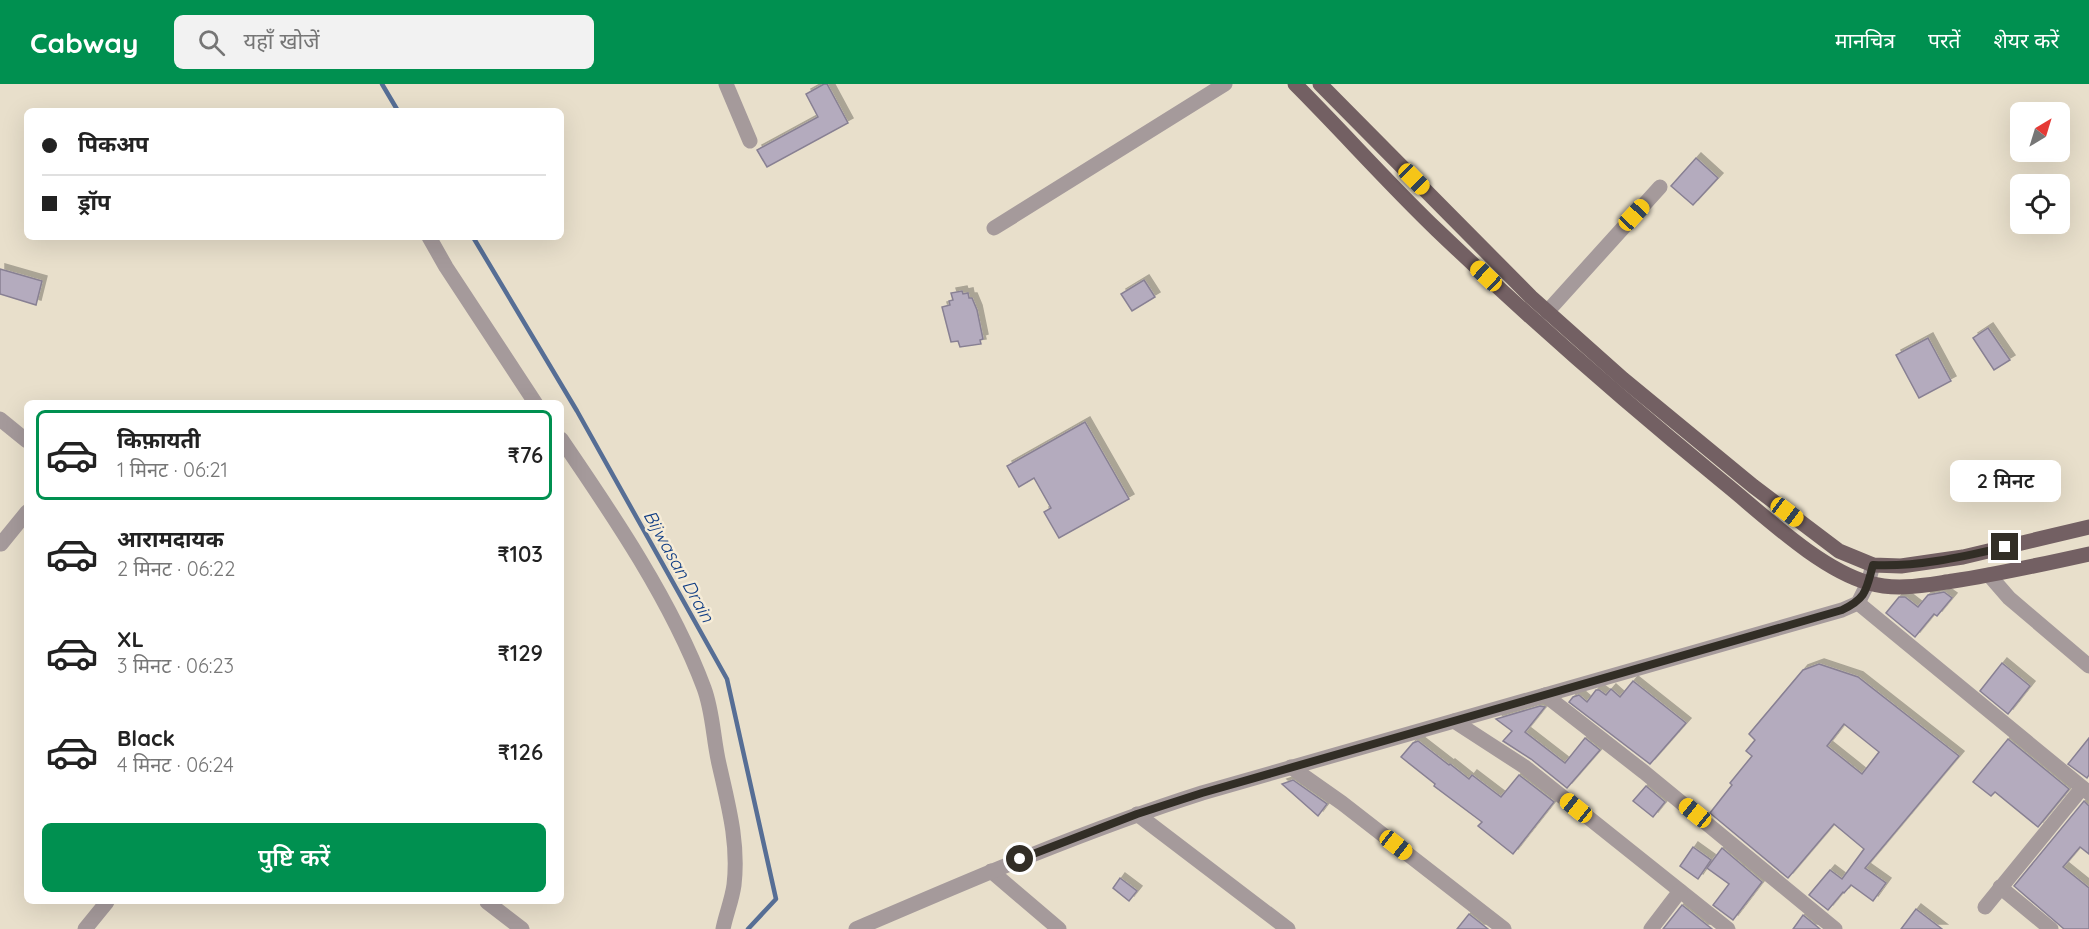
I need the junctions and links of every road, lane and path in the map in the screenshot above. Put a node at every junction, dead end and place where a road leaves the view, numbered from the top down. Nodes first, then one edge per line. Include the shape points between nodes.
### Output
1 (726, 84) edge
2 (1225, 84) edge
3 (1295, 84) edge
4 (1320, 84) edge
5 (750, 141) dead end
6 (1660, 187) dead end
7 (994, 228) dead end
8 (431, 240) edge
9 (1547, 312) junction
10 (529, 400) edge
11 (0, 419) edge
12 (24, 439) edge
13 (564, 445) edge
14 (24, 516) edge
15 (2089, 527) edge
16 (1, 544) edge
17 (2089, 554) edge
18 (1873, 565) junction
19 (1989, 575) junction
20 (1868, 583) junction
21 (1858, 603) junction
22 (2089, 666) edge
23 (1545, 695) junction
24 (1454, 721) junction
25 (1292, 768) junction
26 (2086, 791) edge
27 (1137, 814) junction
28 (991, 871) junction
29 (2000, 887) junction
30 (1680, 891) junction
31 (105, 904) edge
32 (490, 904) edge
33 (1984, 907) dead end
34 (1279, 926) edge
35 (85, 929) edge
36 (522, 929) edge
37 (723, 929) edge
38 (855, 929) edge
39 (1059, 929) edge
40 (1504, 929) edge
41 (1651, 929) edge
42 (1728, 929) edge
43 (1835, 929) edge
44 (2051, 929) edge

1 - 5 street
2 - 7 street
3 - 20 main road via 1435,228 1650,423 1803,547 1832,567
4 - 9 main road
6 - 9 street
8 - 10 street
9 - 18 main road via 1753,486 1839,550
11 - 12 street
13 - 37 street via 638,558 686,644 705,688 736,846 734,888
14 - 16 street
15 - 18 main road via 1963,557 1901,566
17 - 19 main road
18 - 20 street
19 - 20 main road via 1921,586
19 - 22 street via 2009,598
20 - 21 street
21 - 23 street
21 - 26 street
23 - 24 street
23 - 43 street
24 - 25 street
24 - 30 street via 1525,767
25 - 27 street
25 - 40 street
26 - 29 street
27 - 28 street
27 - 34 street
28 - 38 street
28 - 39 street
29 - 33 street
29 - 44 street
30 - 41 street
30 - 42 street
31 - 35 street
32 - 36 street

